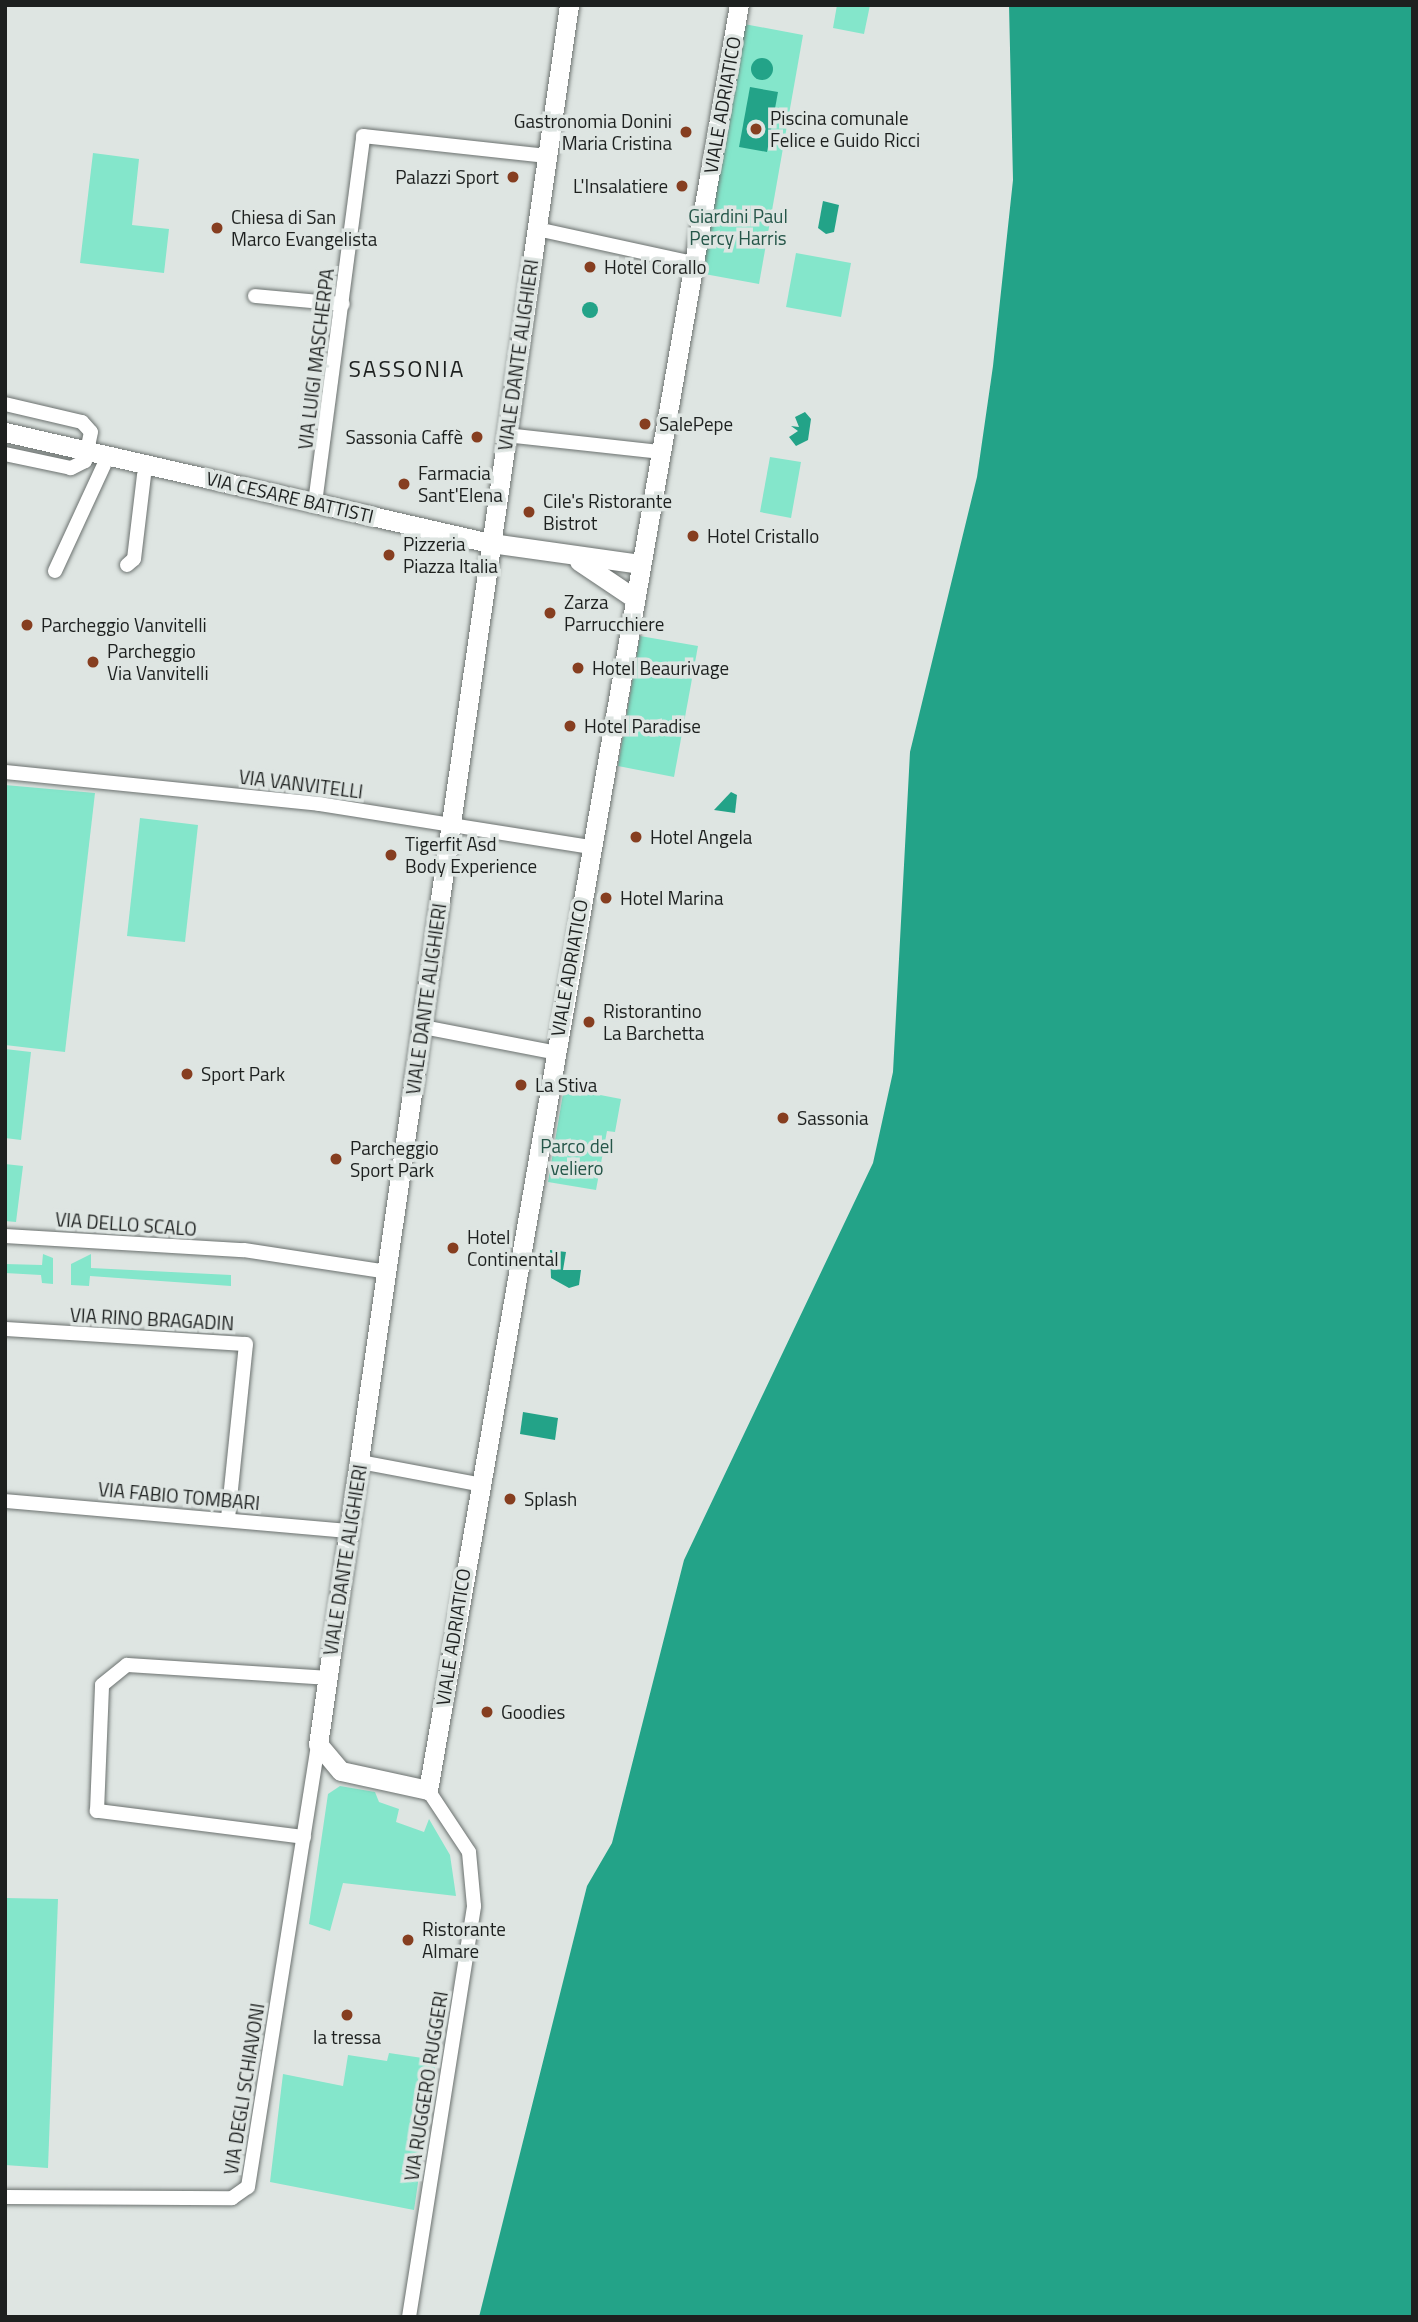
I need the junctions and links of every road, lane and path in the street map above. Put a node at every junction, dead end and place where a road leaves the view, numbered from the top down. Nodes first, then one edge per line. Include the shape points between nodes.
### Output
1 (569, 5) edge
2 (739, 5) edge
3 (547, 156) junction
4 (537, 229) junction
5 (693, 263) junction
6 (255, 296) dead end
7 (343, 304) junction
8 (5, 404) edge
9 (5, 432) edge
10 (506, 435) junction
11 (89, 452) junction
12 (659, 452) junction
13 (5, 454) edge
14 (103, 465) dead end
15 (144, 475) dead end
16 (315, 502) junction
17 (491, 543) junction
18 (575, 558) junction
19 (640, 564) junction
20 (127, 565) dead end
21 (55, 571) dead end
22 (634, 598) junction
23 (5, 772) edge
24 (451, 825) junction
25 (591, 847) junction
26 (423, 1027) junction
27 (553, 1052) junction
28 (5, 1236) edge
29 (387, 1272) junction
30 (5, 1329) edge
31 (360, 1462) junction
32 (478, 1484) junction
33 (5, 1501) edge
34 (228, 1518) junction
35 (350, 1531) junction
36 (327, 1678) junction
37 (318, 1744) junction
38 (428, 1790) junction
39 (304, 1837) junction
40 (5, 2197) edge
41 (409, 2317) edge

1 - 3 street, VIALE DANTE ALIGHIERI
2 - 5 street, VIALE ADRIATICO
3 - 4 street, VIALE DANTE ALIGHIERI
3 - 7 street, VIA LUIGI MASCHERPA via 363,136
4 - 5 street
4 - 10 street, VIALE DANTE ALIGHIERI
5 - 12 street, VIALE ADRIATICO
6 - 7 street
7 - 16 street, VIA LUIGI MASCHERPA
8 - 11 street via 82,422 91,432
9 - 11 street, VIA CESARE BATTISTI
10 - 12 street
10 - 17 street, VIALE DANTE ALIGHIERI
11 - 13 street via 71,468
11 - 16 street, VIA CESARE BATTISTI
12 - 19 street, VIALE ADRIATICO
14 - 21 street
15 - 20 street via 134,559
16 - 17 street, VIA CESARE BATTISTI
17 - 18 street, VIA CESARE BATTISTI
17 - 24 street, VIALE DANTE ALIGHIERI
18 - 19 street, VIA CESARE BATTISTI
18 - 22 street, VIA CESARE BATTISTI
19 - 22 street, VIALE ADRIATICO
22 - 25 street, VIALE ADRIATICO
23 - 24 street, VIA VANVITELLI via 319,804
24 - 25 street, VIA VANVITELLI
24 - 26 street, VIALE DANTE ALIGHIERI
25 - 27 street, VIALE ADRIATICO
26 - 27 street
26 - 29 street, VIALE DANTE ALIGHIERI
27 - 32 street, VIALE ADRIATICO
28 - 29 street, VIA DELLO SCALO via 244,1251
29 - 31 street, VIALE DANTE ALIGHIERI
30 - 34 street, VIA RINO BRAGADIN via 246,1344
31 - 32 street
31 - 35 street, VIALE DANTE ALIGHIERI
32 - 38 street, VIALE ADRIATICO
33 - 34 street, VIA FABIO TOMBARI
34 - 35 street, VIA FABIO TOMBARI
35 - 36 street, VIALE DANTE ALIGHIERI
36 - 37 street, VIALE DANTE ALIGHIERI
36 - 39 street via 118,1667 102,1685 97,1811
37 - 38 street via 341,1771
37 - 39 street, VIA DEGLI SCHIAVONI
38 - 41 street, VIA RUGGERO RUGGERI via 465,1844 474,1906
39 - 40 street, VIA DEGLI SCHIAVONI via 245,2191 232,2199 157,2201

